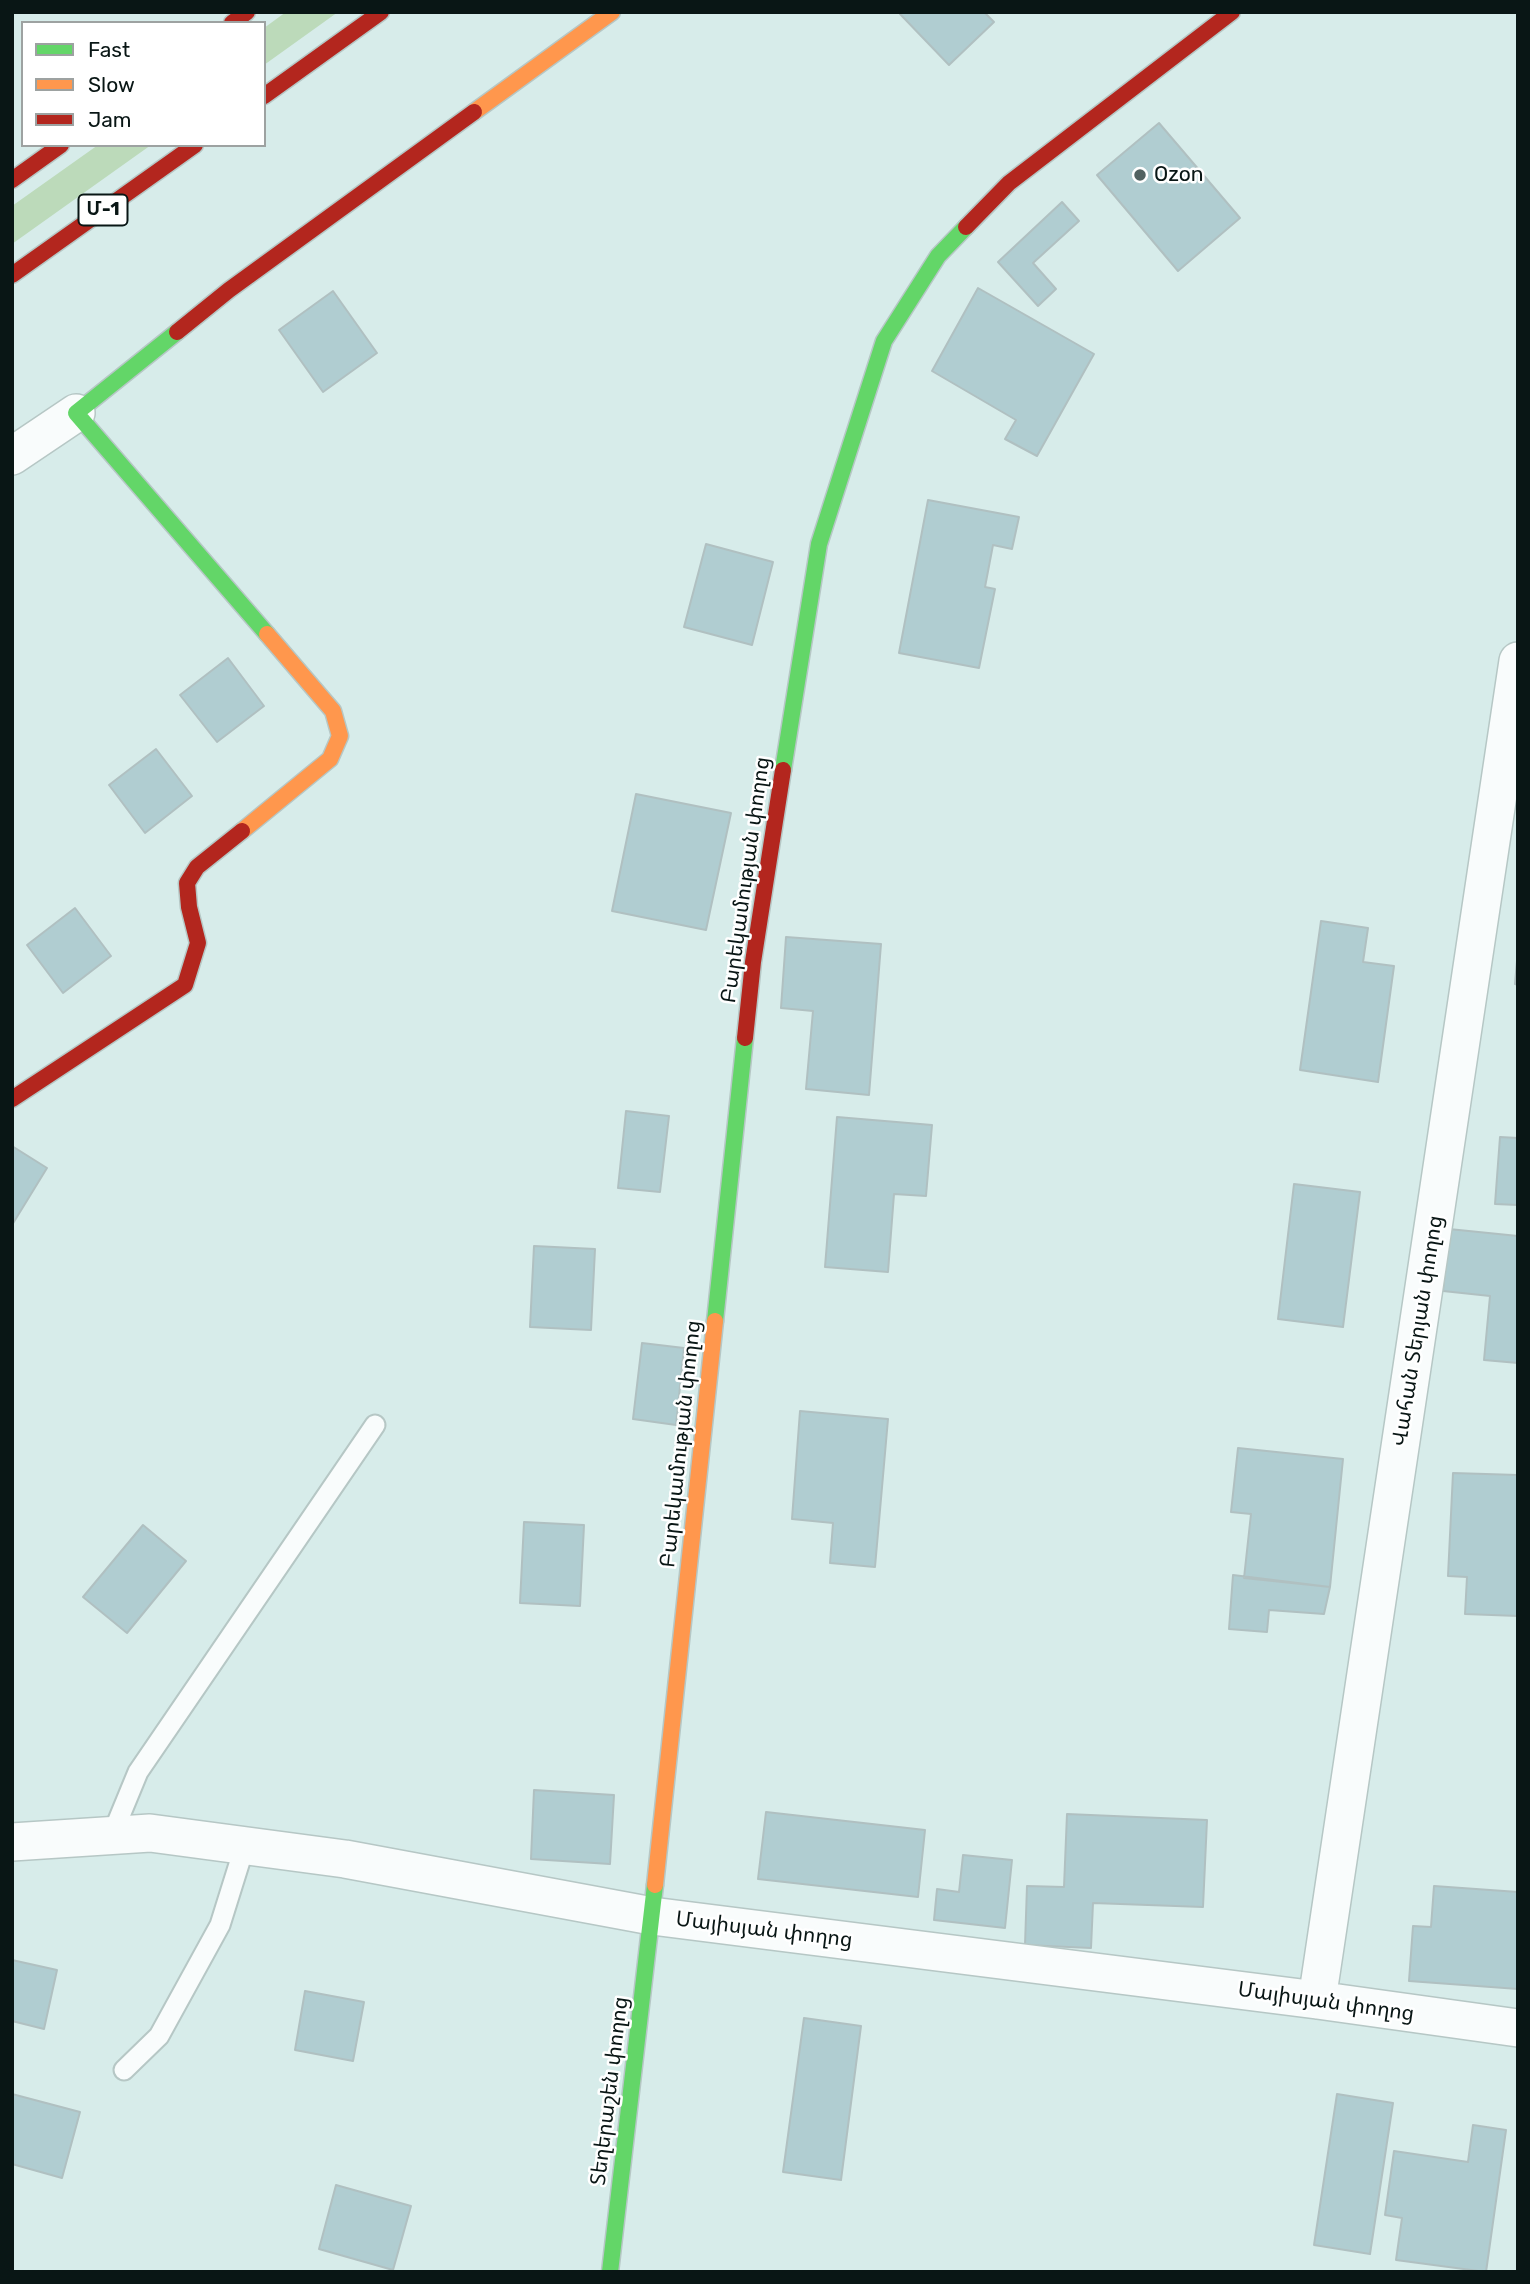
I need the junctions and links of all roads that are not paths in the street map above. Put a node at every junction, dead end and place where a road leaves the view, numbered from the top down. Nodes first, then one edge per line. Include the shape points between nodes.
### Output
1 (382, 12) edge
2 (612, 12) edge
3 (1232, 12) edge
4 (266, 95) edge
5 (58, 147) edge
6 (192, 147) edge
7 (12, 180) edge
8 (12, 275) edge
9 (76, 413) junction
10 (12, 456) edge
11 (1518, 661) edge
12 (12, 1099) edge
13 (374, 1425) dead end
14 (112, 1835) junction
15 (12, 1842) edge
16 (245, 1845) junction
17 (652, 1916) junction
18 (1317, 2000) junction
19 (1518, 2028) edge
20 (124, 2070) dead end
21 (610, 2272) edge

1 - 4 main road
2 - 9 main road via 229,290
3 - 17 main road, Բարեկամության փողոց via 1009,183 938,256 884,341 819,544 753,962
5 - 7 main road
6 - 8 main road, Մ-1
9 - 10 street
9 - 12 main road via 333,711 340,736 330,759 197,867 187,883 198,943 185,985
11 - 18 street, Վահան Տերյան փողոց
13 - 14 lane via 138,1772
14 - 15 street, Մայիսյան փողոց
14 - 16 street, Մայիսյան փողոց via 150,1833
16 - 17 street, Մայիսյան փողոց
16 - 20 lane via 220,1925 159,2036
17 - 18 street, Մայիսյան փողոց
17 - 21 main road, Տեղերաշեն փողոց
18 - 19 street, Մայիսյան փողոց

